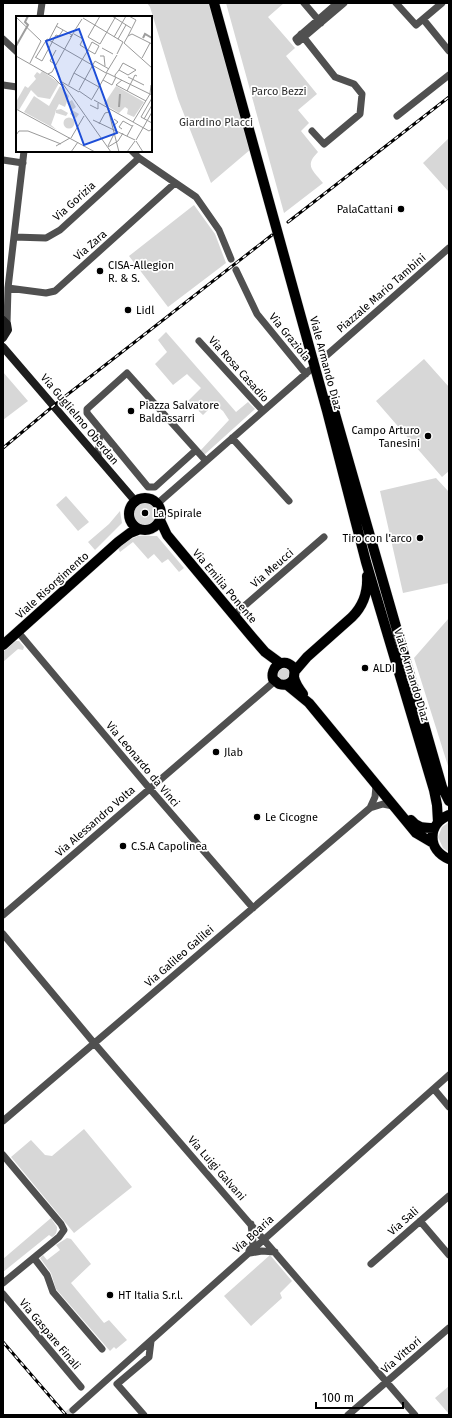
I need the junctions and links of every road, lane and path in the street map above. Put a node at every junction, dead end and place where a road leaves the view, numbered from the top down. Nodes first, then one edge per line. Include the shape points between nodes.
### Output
1 (42, 3) edge
2 (214, 3) edge
3 (220, 3) edge
4 (304, 3) edge
5 (344, 3) edge
6 (396, 3) edge
7 (442, 3) edge
8 (40, 16) edge
9 (423, 20) junction
10 (319, 21) junction
11 (3, 39) edge
12 (448, 49) edge
13 (16, 51) edge
14 (449, 76) edge
15 (3, 85) edge
16 (16, 87) edge
17 (398, 116) dead end
18 (312, 131) dead end
19 (24, 152) edge
20 (133, 152) edge
21 (139, 158) junction
22 (3, 160) edge
23 (23, 163) junction
24 (175, 183) junction
25 (14, 237) junction
26 (449, 248) edge
27 (230, 259) dead end
28 (236, 270) dead end
29 (8, 288) junction
30 (5, 319) edge
31 (3, 338) edge
32 (199, 341) dead end
33 (5, 349) edge
34 (327, 354) tunnel mouth
35 (331, 410) junction
36 (263, 411) junction
37 (100, 428) junction
38 (232, 438) junction
39 (196, 450) junction
40 (98, 458) junction
41 (206, 461) junction
42 (289, 501) dead end
43 (136, 502) junction
44 (157, 504) junction
45 (130, 520) junction
46 (160, 520) junction
47 (153, 528) junction
48 (140, 529) junction
49 (167, 535) junction
50 (324, 537) dead end
51 (118, 542) junction
52 (366, 562) junction
53 (234, 615) junction
54 (18, 632) junction
55 (3, 645) edge
56 (277, 666) junction
57 (292, 675) junction
58 (275, 681) junction
59 (374, 783) junction
60 (150, 789) junction
61 (449, 801) edge
62 (393, 806) junction
63 (370, 808) junction
64 (449, 815) edge
65 (436, 825) junction
66 (433, 843) junction
67 (449, 859) edge
68 (253, 908) junction
69 (3, 915) edge
70 (3, 934) edge
71 (94, 1043) junction
72 (449, 1076) edge
73 (434, 1089) junction
74 (449, 1107) edge
75 (3, 1122) edge
76 (3, 1155) edge
77 (449, 1196) edge
78 (420, 1221) junction
79 (251, 1224) junction
80 (264, 1239) junction
81 (275, 1252) junction
82 (248, 1253) junction
83 (449, 1256) edge
84 (34, 1258) junction
85 (371, 1264) dead end
86 (3, 1283) edge
87 (3, 1294) edge
88 (449, 1328) edge
89 (151, 1341) junction
90 (102, 1348) dead end
91 (387, 1382) junction
92 (81, 1387) dead end
93 (73, 1410) tunnel mouth
94 (144, 1415) edge
95 (348, 1415) edge
96 (415, 1415) edge

1 - 8 street
2 - 35 main road, Viale Armando Diaz
3 - 35 main road, Viale Armando Diaz
4 - 10 street
5 - 10 street
6 - 9 street via 416,26
7 - 9 street
9 - 12 street
10 - 18 street via 302,36 335,77 354,84 362,94 360,114 324,144
11 - 13 street
14 - 17 street
15 - 16 street
19 - 23 street
20 - 21 street
21 - 24 street
21 - 25 street, Via Gorizia via 60,230 46,238
22 - 23 street
23 - 25 street
24 - 27 street via 196,197 219,230
24 - 29 street, Via Zara via 55,291 46,293
25 - 29 street
26 - 34 street, Piazzale Mario Tambini
28 - 36 street, Via Graziola via 257,314 308,372
29 - 30 street
30 - 31 main road, Via Guglielmo Oberdan via 8,330
31 - 33 main road, Via Guglielmo Oberdan
32 - 36 street, Via Rosa Casadio
33 - 40 main road, Via Guglielmo Oberdan
35 - 52 main road, Viale Armando Diaz
35 - 61 main road, Viale Armando Diaz via 442,787
36 - 38 street, Via Graziola
37 - 39 street via 148,487 155,487
37 - 39 street via 87,413 87,409 127,373
37 - 40 street
38 - 41 street, Via Graziola
38 - 42 street
39 - 41 street
40 - 43 main road, Via Guglielmo Oberdan
41 - 44 street, Via Graziola
43 - 44 main road via 144,498
43 - 45 main road via 130,510
44 - 46 main road via 161,511
45 - 48 main road
45 - 51 main road, Viale Risorgimento
46 - 47 main road
46 - 49 main road, Via Emilia Ponente
47 - 48 main road
47 - 49 main road, Via Emilia Ponente
48 - 51 main road, Viale Risorgimento
49 - 53 main road, Via Emilia Ponente
50 - 53 street, Via Meucci
51 - 54 main road, Viale Risorgimento
52 - 57 main road via 367,584 356,614 307,657
52 - 65 main road, Viale Armando Diaz via 434,790 437,805
53 - 56 main road, Via Emilia Ponente
54 - 55 main road, Viale Risorgimento
54 - 60 street, Via Leonardo da Vinci
56 - 57 main road, Via Emilia Ponente via 285,663
56 - 58 main road via 272,676
57 - 58 main road via 279,684
57 - 59 main road via 308,703
58 - 60 street, Via Alessandro Volta
59 - 62 main road
59 - 63 street via 375,797
59 - 65 main road via 378,781 414,824 421,828
60 - 68 street, Via Leonardo da Vinci
60 - 69 street, Via Alessandro Volta
62 - 63 street via 383,804
62 - 66 main road via 416,833
63 - 68 street, Via Galileo Galilei
64 - 65 main road via 443,817
65 - 66 main road, Viale Armando Diaz via 432,836
66 - 67 main road via 438,852
68 - 71 street, Via Galileo Galilei
70 - 71 street, Via Luigi Galvani
71 - 75 street, Via Galileo Galilei
71 - 79 street, Via Luigi Galvani
72 - 73 street, Via Boaria
73 - 74 street
73 - 80 street, Via Boaria
76 - 84 street via 64,1230
77 - 78 street, Via Sali
78 - 83 street
78 - 85 street, Via Sali
79 - 80 street, Via Luigi Galvani
79 - 82 street via 253,1242
80 - 81 street, Via Luigi Galvani
80 - 82 street, Via Boaria
81 - 82 street
81 - 91 street, Via Luigi Galvani
82 - 89 street, Via Boaria
84 - 86 street
84 - 90 street via 47,1275 53,1292
87 - 92 street, Via Gaspare Finali
88 - 91 street, Via Vittori
89 - 93 street, Via Boaria
89 - 94 street via 149,1357 117,1384
91 - 95 street, Via Vittori
91 - 96 street, Via Luigi Galvani

